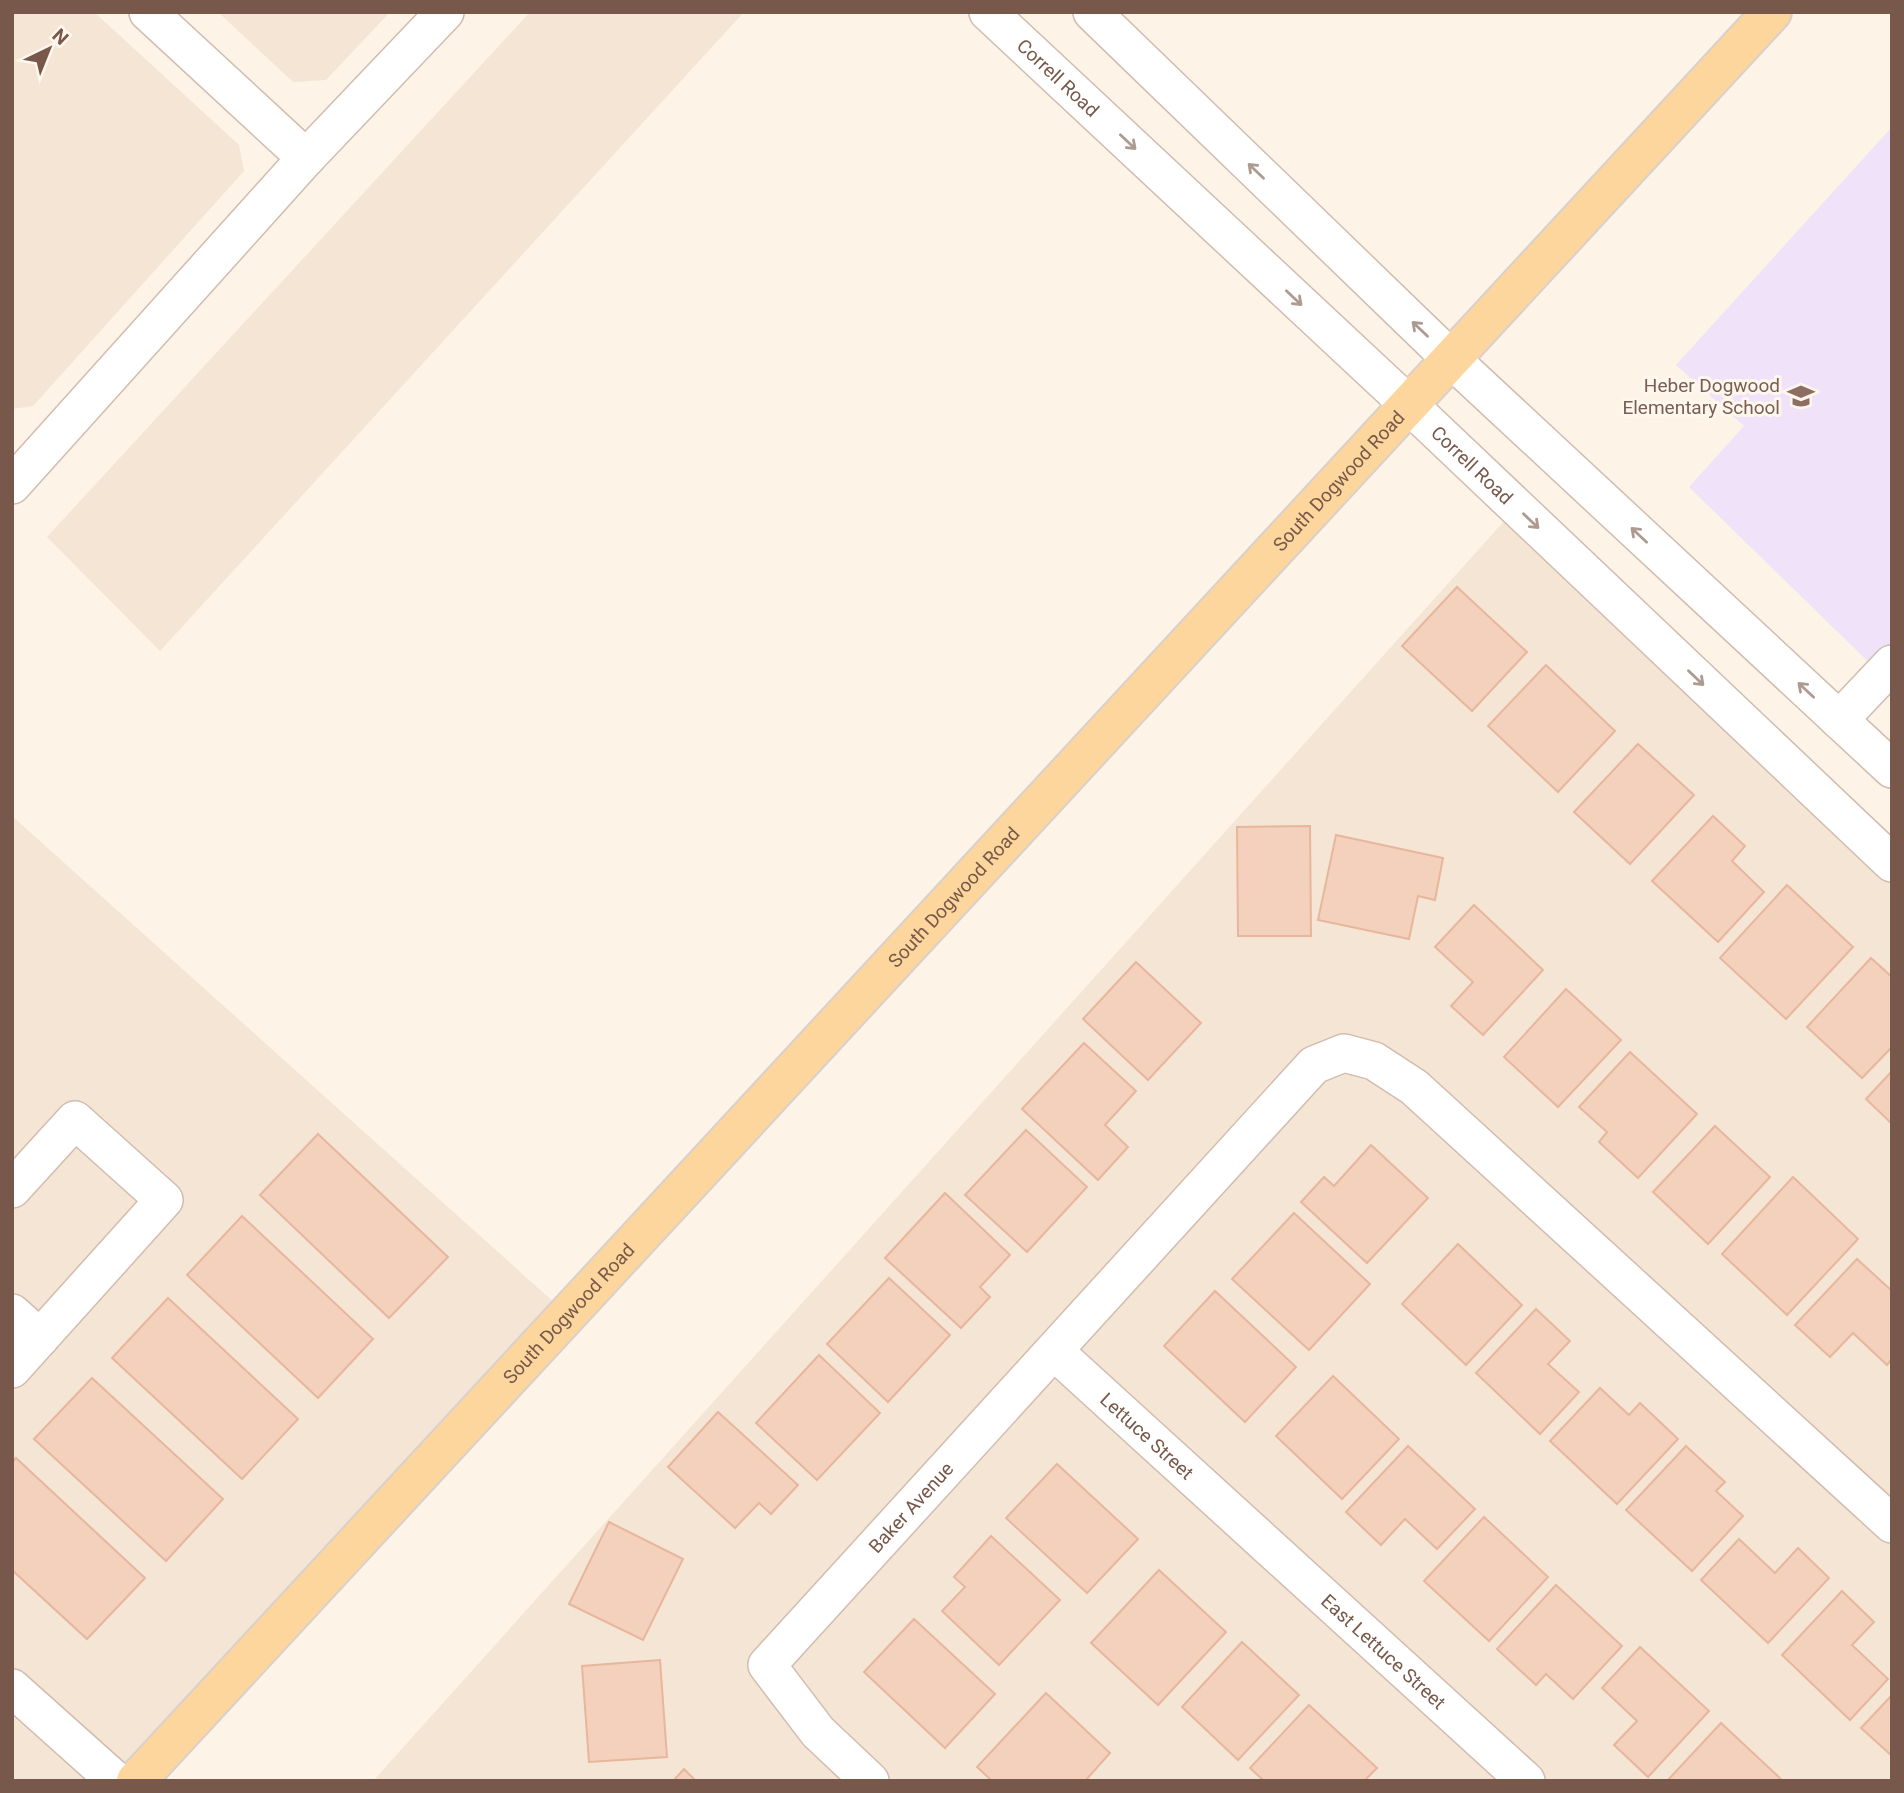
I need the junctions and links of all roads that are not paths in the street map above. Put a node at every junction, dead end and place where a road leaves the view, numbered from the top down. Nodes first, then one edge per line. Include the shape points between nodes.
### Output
1 (148, 12) edge
2 (445, 12) edge
3 (988, 12) edge
4 (1093, 12) edge
5 (1772, 12) edge
6 (306, 158) junction
7 (1450, 358) junction
8 (1408, 404) junction
9 (12, 485) edge
10 (1892, 664) edge
11 (1839, 720) junction
12 (1892, 769) edge
13 (1892, 863) edge
14 (12, 1189) edge
15 (12, 1313) edge
16 (40, 1338) junction
17 (1054, 1351) junction
18 (12, 1369) edge
19 (1241, 1521) joint
20 (1892, 1524) edge
21 (12, 1688) edge
22 (116, 1781) edge
23 (136, 1781) edge
24 (870, 1781) edge
25 (1526, 1781) edge

1 - 6 street
2 - 6 street
3 -> 8 street, Correll Road
7 -> 4 street
5 - 7 main road, South Dogwood Road
6 - 9 street
7 - 8 main road, South Dogwood Road
11 -> 7 street
8 -> 13 street, Correll Road
8 - 23 main road, South Dogwood Road
10 - 11 street
11 - 12 street
14 - 16 street via 75,1120 164,1200
15 - 16 street
16 - 18 street
17 - 19 street, Lettuce Street
17 - 20 street, Baker Avenue via 1314,1065 1344,1053 1374,1061 1414,1087
17 - 24 street, Baker Avenue via 767,1665 818,1732
19 - 25 street, East Lettuce Street
21 - 22 street

